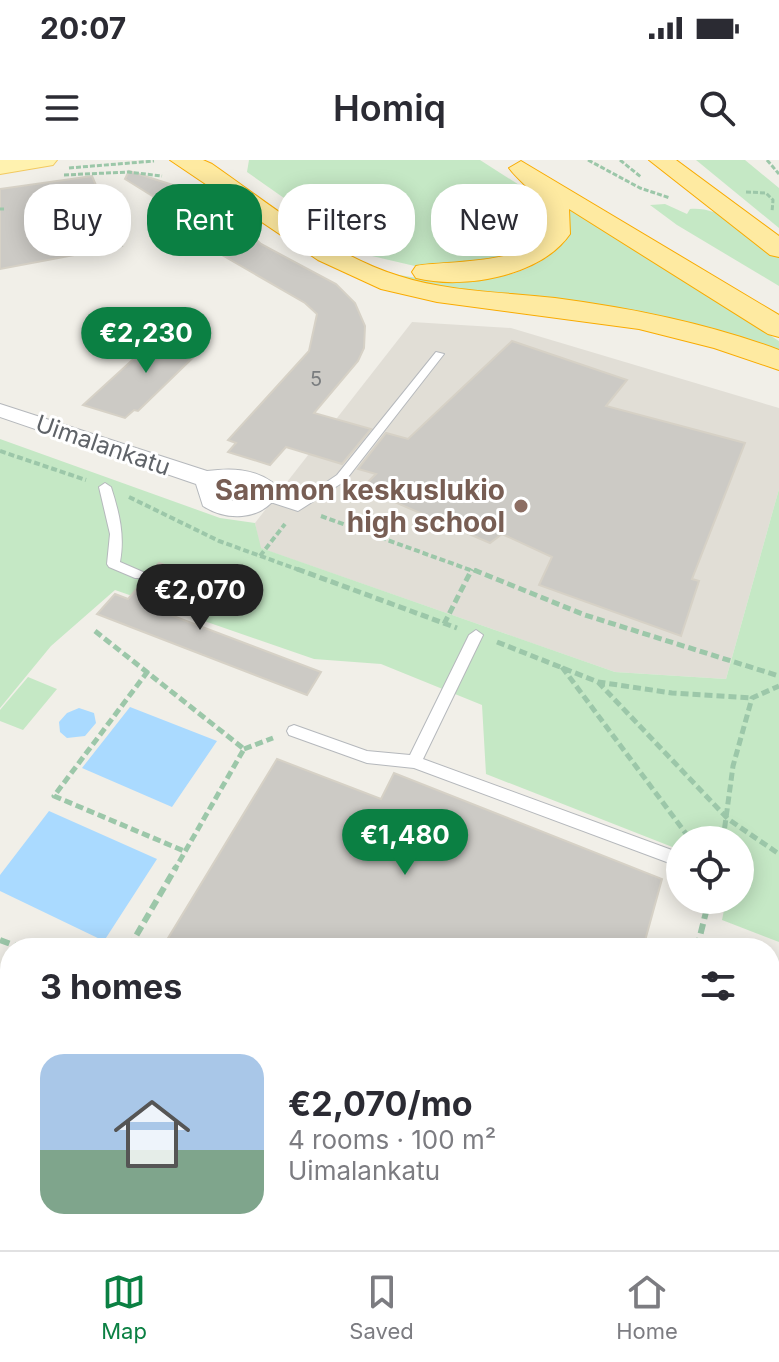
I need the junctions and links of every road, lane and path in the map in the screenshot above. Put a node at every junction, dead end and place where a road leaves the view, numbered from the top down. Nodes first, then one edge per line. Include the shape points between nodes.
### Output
1 (238, 160) edge
2 (661, 160) edge
3 (767, 160) edge
4 (159, 161) edge
5 (524, 163) edge
6 (0, 167) edge
7 (53, 168) edge
8 (175, 168) edge
9 (585, 172) edge
10 (779, 174) edge
11 (779, 194) edge
12 (770, 196) dead end
13 (676, 199) dead end
14 (779, 249) edge
15 (779, 303) edge
16 (779, 328) edge
17 (439, 354) dead end
18 (779, 361) edge
19 (0, 410) edge
20 (0, 451) edge
21 (206, 479) junction
22 (105, 487) junction
23 (265, 496) junction
24 (298, 507) junction
25 (260, 556) junction
26 (474, 570) junction
27 (139, 575) dead end
28 (444, 624) junction
29 (95, 631) dead end
30 (476, 635) junction
31 (562, 666) junction
32 (148, 670) junction
33 (779, 676) edge
34 (598, 682) junction
35 (779, 686) edge
36 (752, 698) junction
37 (294, 731) joint
38 (244, 749) junction
39 (414, 762) junction
40 (728, 819) junction
41 (681, 826) edge
42 (726, 826) edge
43 (184, 851) junction
44 (779, 854) edge
45 (666, 855) edge
46 (706, 914) edge
47 (135, 938) edge
48 (700, 938) edge

1 - 5 highway via 236,170 243,176 340,245 376,263 433,273 507,265 554,238 556,208
2 - 14 highway
3 - 10 path
4 - 7 path
5 - 9 highway
5 - 16 highway
6 - 7 main road
7 - 8 path
8 - 18 highway via 204,169 367,275 440,295 655,324
9 - 13 path
9 - 15 highway
11 - 12 path
17 - 24 lane via 341,478
19 - 21 street, Uimalankatu
20 - 22 path
21 - 23 street, Uimalankatu via 256,481
21 - 23 street, Uimalankatu via 211,500 221,508 239,510
22 - 25 path
22 - 27 lane via 118,526 113,564
23 - 24 lane
24 - 25 path
24 - 26 path
25 - 28 path
26 - 28 path
26 - 33 path via 585,615
28 - 30 path
29 - 32 path
30 - 31 path
30 - 39 lane
31 - 34 path
31 - 41 path
32 - 38 path
32 - 43 path via 54,796
34 - 36 path
34 - 40 path
35 - 36 path
36 - 40 path via 733,766
37 - 38 path
37 - 39 lane via 367,757
38 - 43 path
39 - 45 lane
40 - 42 path
40 - 44 path
43 - 47 path
46 - 48 path

